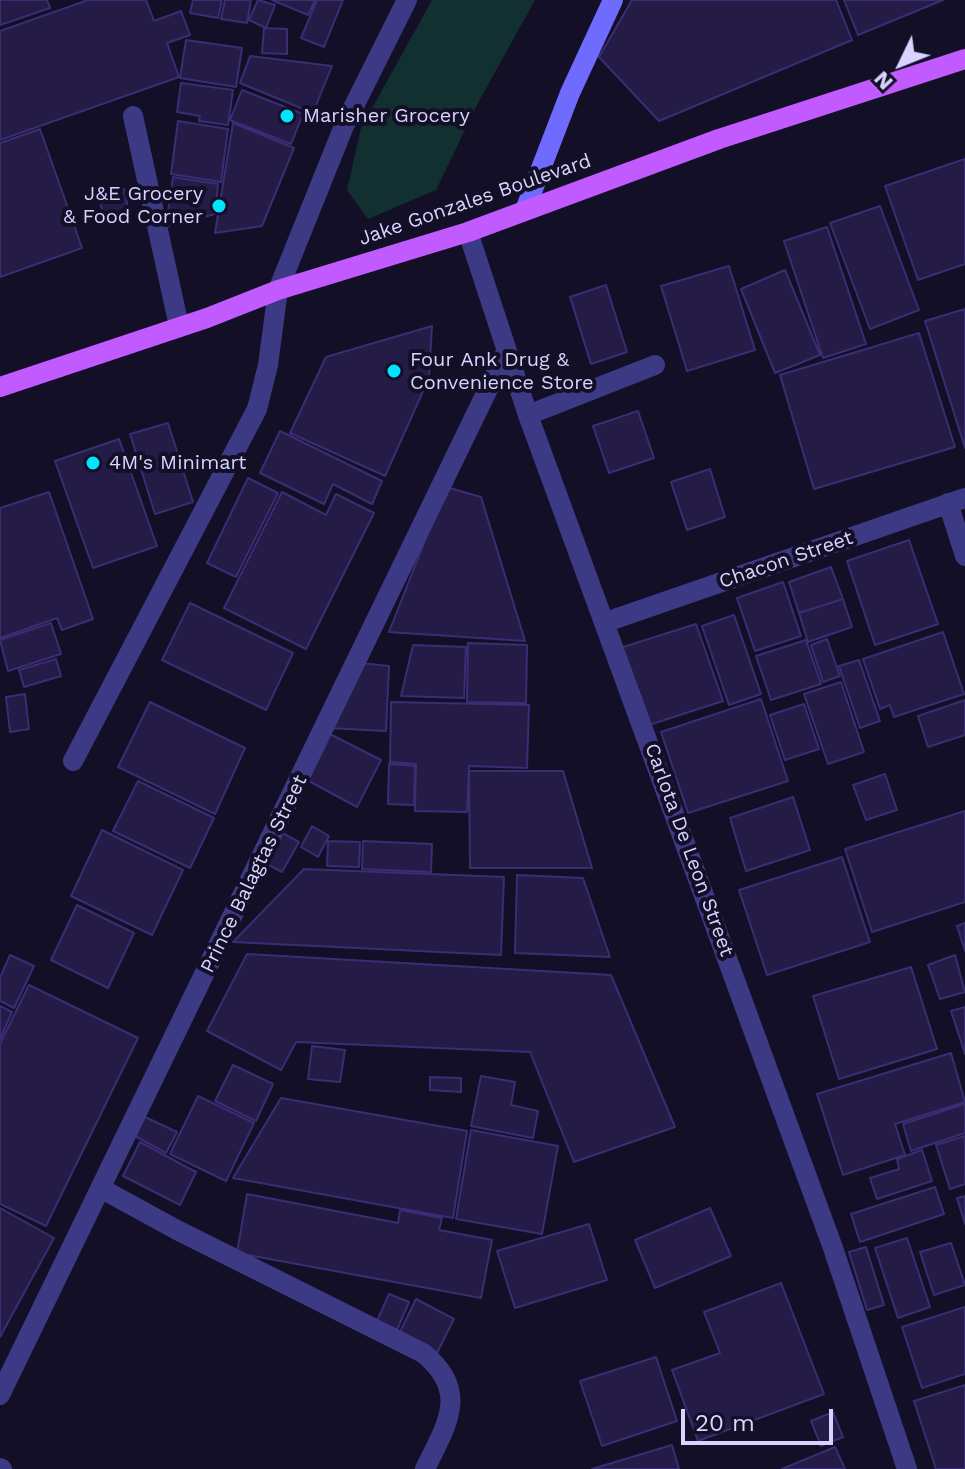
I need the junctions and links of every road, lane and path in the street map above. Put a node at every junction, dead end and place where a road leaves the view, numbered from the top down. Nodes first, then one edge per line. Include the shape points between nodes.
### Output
1 (407, 0) edge
2 (613, 0) edge
3 (965, 59) edge
4 (133, 116) dead end
5 (525, 210) junction
6 (468, 232) junction
7 (278, 290) junction
8 (179, 326) junction
9 (506, 352) junction
10 (655, 365) dead end
11 (0, 387) edge
12 (528, 415) junction
13 (956, 501) edge
14 (965, 556) edge
15 (606, 622) junction
16 (73, 761) dead end
17 (102, 1189) junction
18 (0, 1395) edge
19 (425, 1469) edge
20 (907, 1469) edge

1 - 7 street via 344,126
2 - 5 street
3 - 5 main road, Jake Gonzales Boulevard via 719,139
4 - 8 street
5 - 6 main road, Jake Gonzales Boulevard
6 - 7 main road, Jake Gonzales Boulevard
6 - 9 street, Carlota De Leon Street
7 - 8 main road, Jake Gonzales Boulevard
7 - 16 street via 257,409
8 - 11 main road, Jake Gonzales Boulevard
9 - 12 street, Carlota De Leon Street
9 - 17 street, Prince Balagtas Street
10 - 12 street
12 - 15 street, Carlota De Leon Street
13 - 14 street
13 - 15 street, Chacon Street
15 - 20 street, Carlota De Leon Street via 833,1248
17 - 18 street, Prince Balagtas Street
17 - 19 street via 437,1364 452,1394 450,1412

